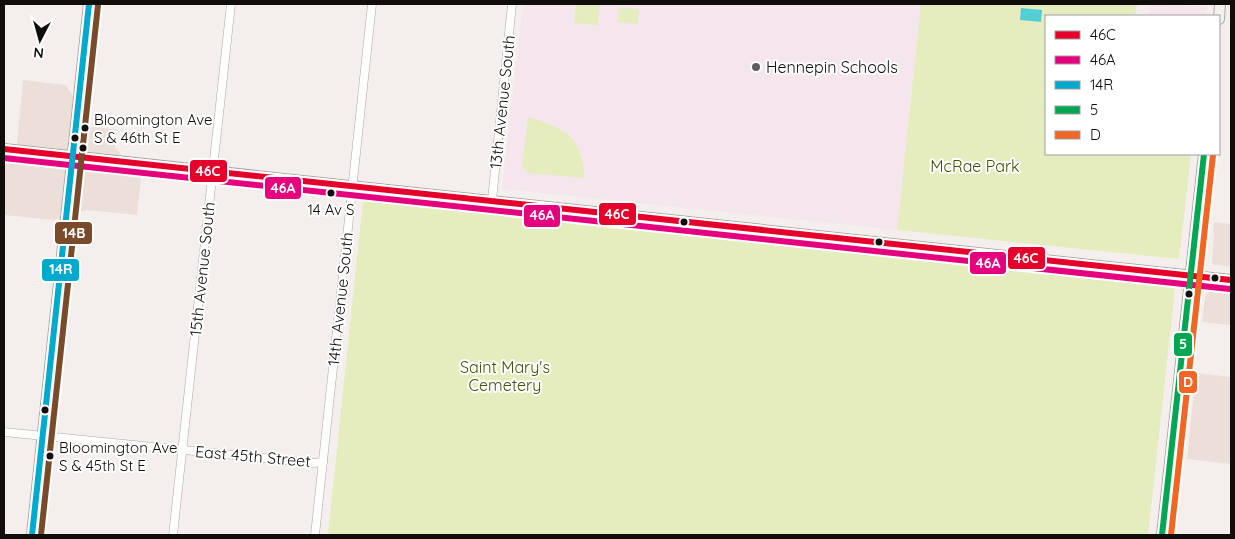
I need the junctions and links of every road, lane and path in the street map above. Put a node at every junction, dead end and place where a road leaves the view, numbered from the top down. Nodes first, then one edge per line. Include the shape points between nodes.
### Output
1 (89, 4) edge
2 (231, 4) edge
3 (372, 4) edge
4 (512, 4) edge
5 (4, 150) edge
6 (1204, 155) edge
7 (73, 157) junction
8 (212, 171) junction
9 (352, 186) junction
10 (492, 200) junction
11 (1191, 275) junction
12 (1231, 280) edge
13 (4, 432) edge
14 (43, 436) junction
15 (182, 450) junction
16 (323, 462) junction
17 (32, 535) edge
18 (173, 535) edge
19 (315, 535) edge
20 (1162, 535) edge

1 - 7 main road
2 - 8 street, 15th Avenue South
3 - 9 street, 14th Avenue South
4 - 10 street, 13th Avenue South
5 - 7 main road
6 - 11 main road
7 - 8 main road
7 - 14 main road
8 - 9 main road
8 - 15 street, 15th Avenue South
9 - 10 main road
9 - 16 street, 14th Avenue South
10 - 11 main road
11 - 12 main road
11 - 20 main road
13 - 14 street, East 45th Street
14 - 15 street, East 45th Street
14 - 17 main road
15 - 16 street, East 45th Street
15 - 18 street, 15th Avenue South
16 - 19 street, 14th Avenue South

